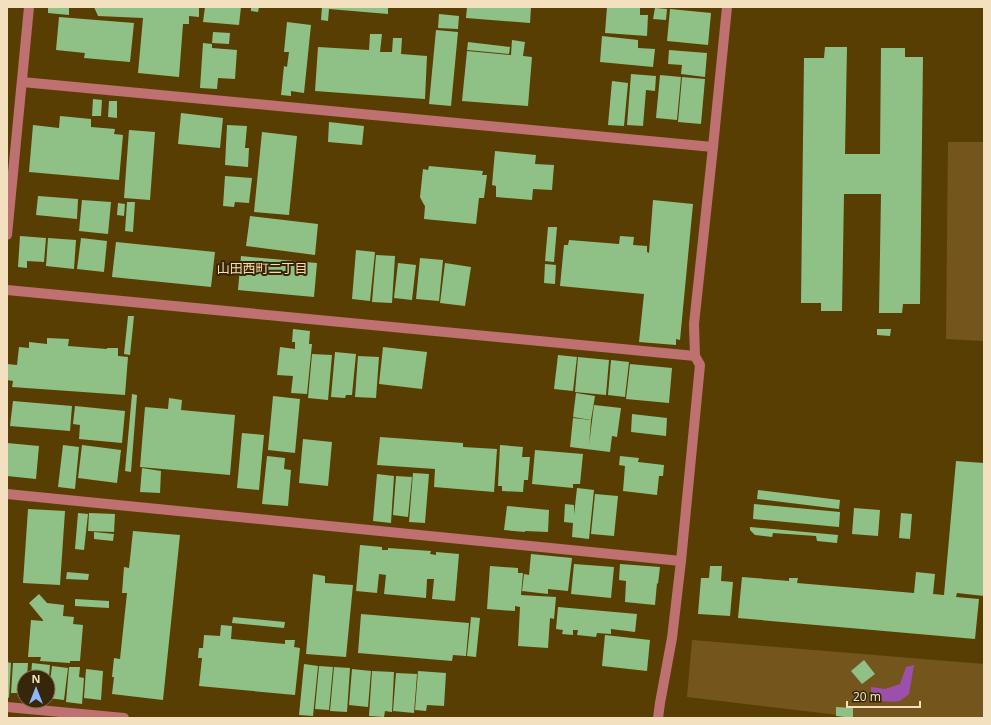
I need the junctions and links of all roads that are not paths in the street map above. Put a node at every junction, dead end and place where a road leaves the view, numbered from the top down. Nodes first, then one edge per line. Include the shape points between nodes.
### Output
1 (29, 7) edge
2 (727, 7) edge
3 (22, 82) junction
4 (713, 147) junction
5 (7, 235) edge
6 (7, 290) edge
7 (695, 356) junction
8 (7, 494) edge
9 (681, 561) junction
10 (7, 707) edge
11 (124, 718) edge
12 (658, 718) edge

1 - 3 street
2 - 4 street
3 - 4 street
3 - 5 street
4 - 7 street via 694,324
6 - 7 street
7 - 9 street via 700,365
8 - 9 street
9 - 12 street via 672,638
10 - 11 street

